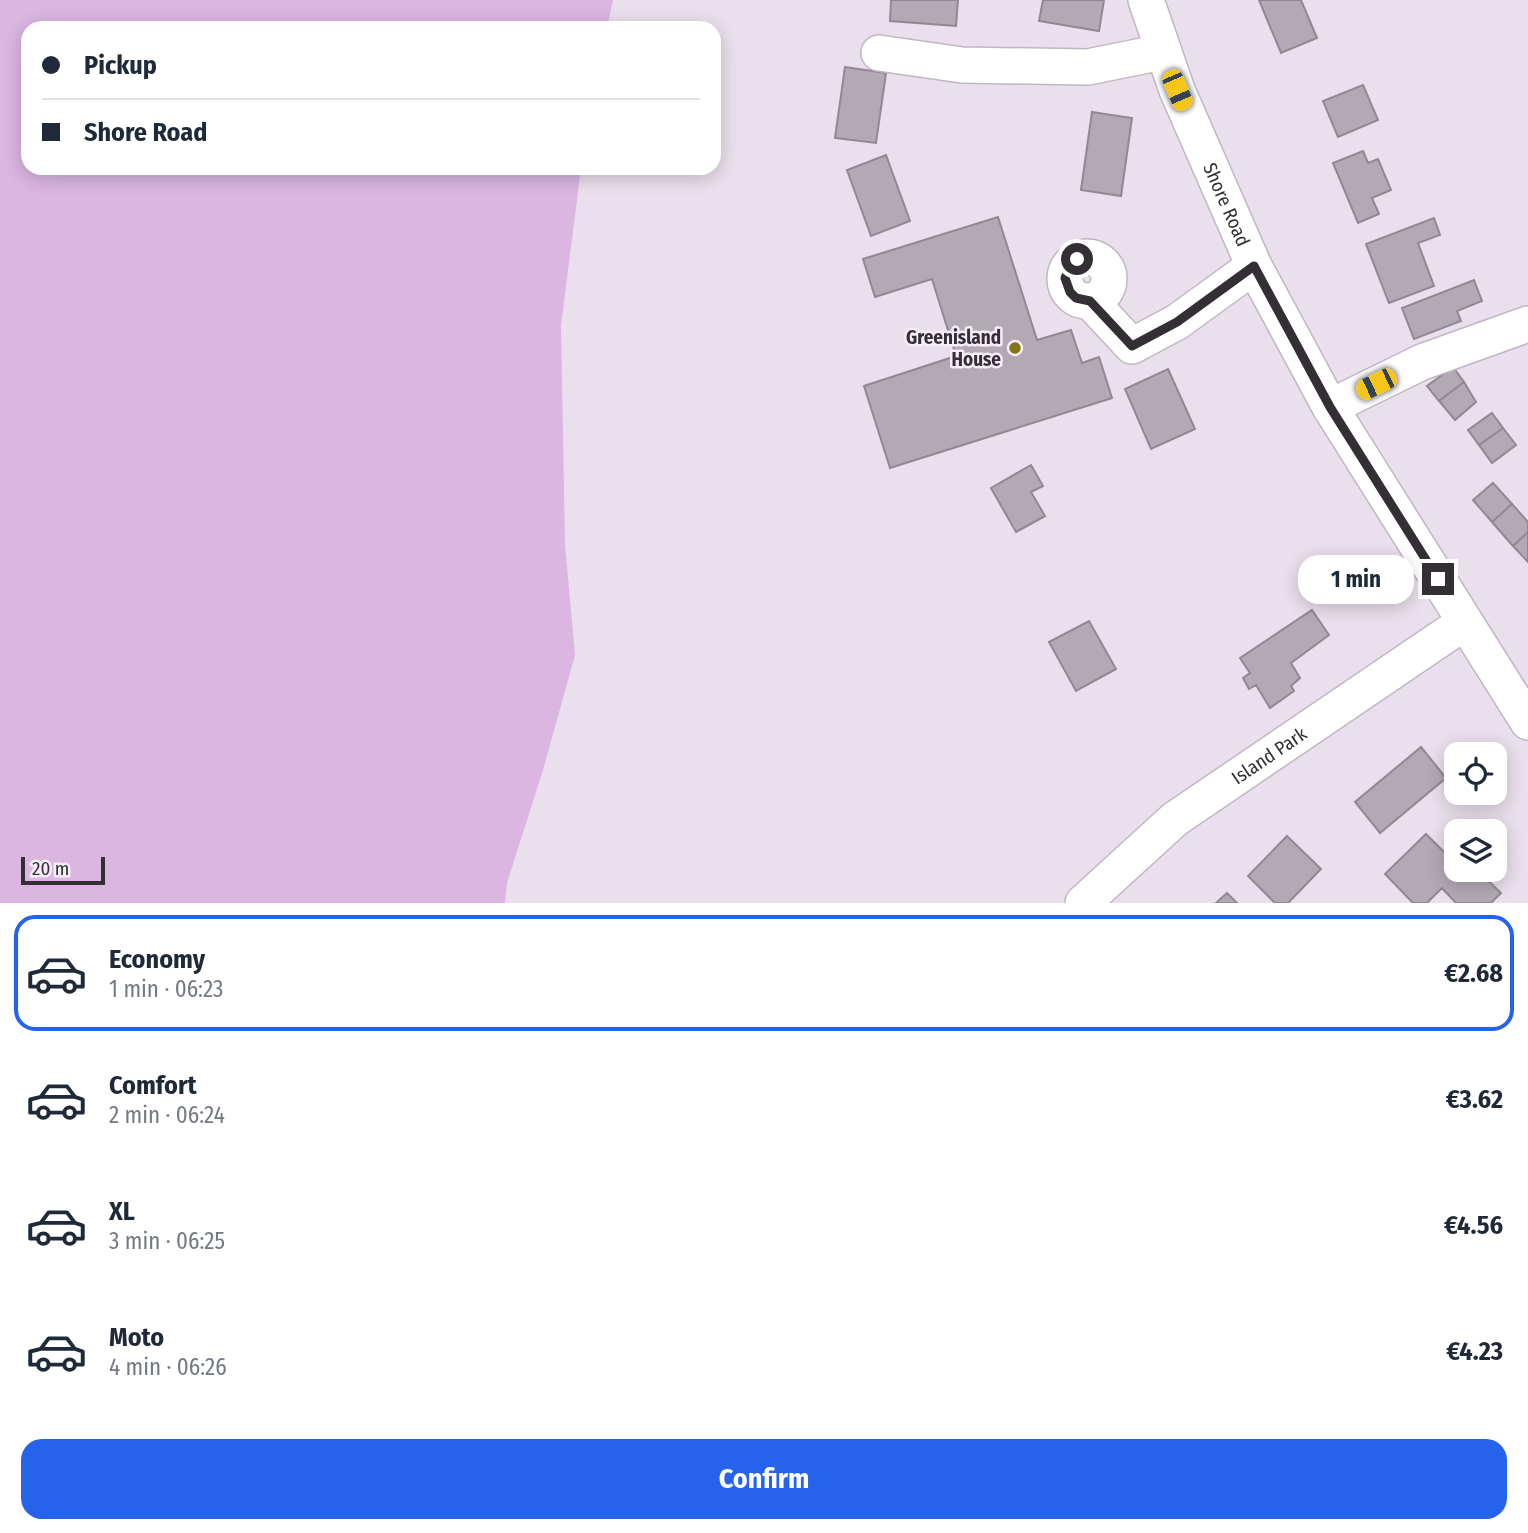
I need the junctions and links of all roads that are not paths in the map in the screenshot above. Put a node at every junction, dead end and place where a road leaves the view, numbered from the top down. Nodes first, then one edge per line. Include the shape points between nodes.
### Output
1 (1146, 0) edge
2 (1163, 52) junction
3 (879, 53) dead end
4 (1254, 266) junction
5 (1090, 301) dead end
6 (1528, 324) edge
7 (1330, 407) junction
8 (1465, 622) junction
9 (1515, 674) edge
10 (1528, 722) edge
11 (1083, 903) edge

1 - 2 street, Shore Road
2 - 3 street via 1088,67 962,65
2 - 4 street, Shore Road
4 - 5 street via 1177,322 1132,346
4 - 7 street, Shore Road
6 - 7 street via 1422,362
7 - 8 street, Shore Road
8 - 9 street, Shore Road
8 - 11 street, Island Park via 1174,819
9 - 10 street, Shore Road

